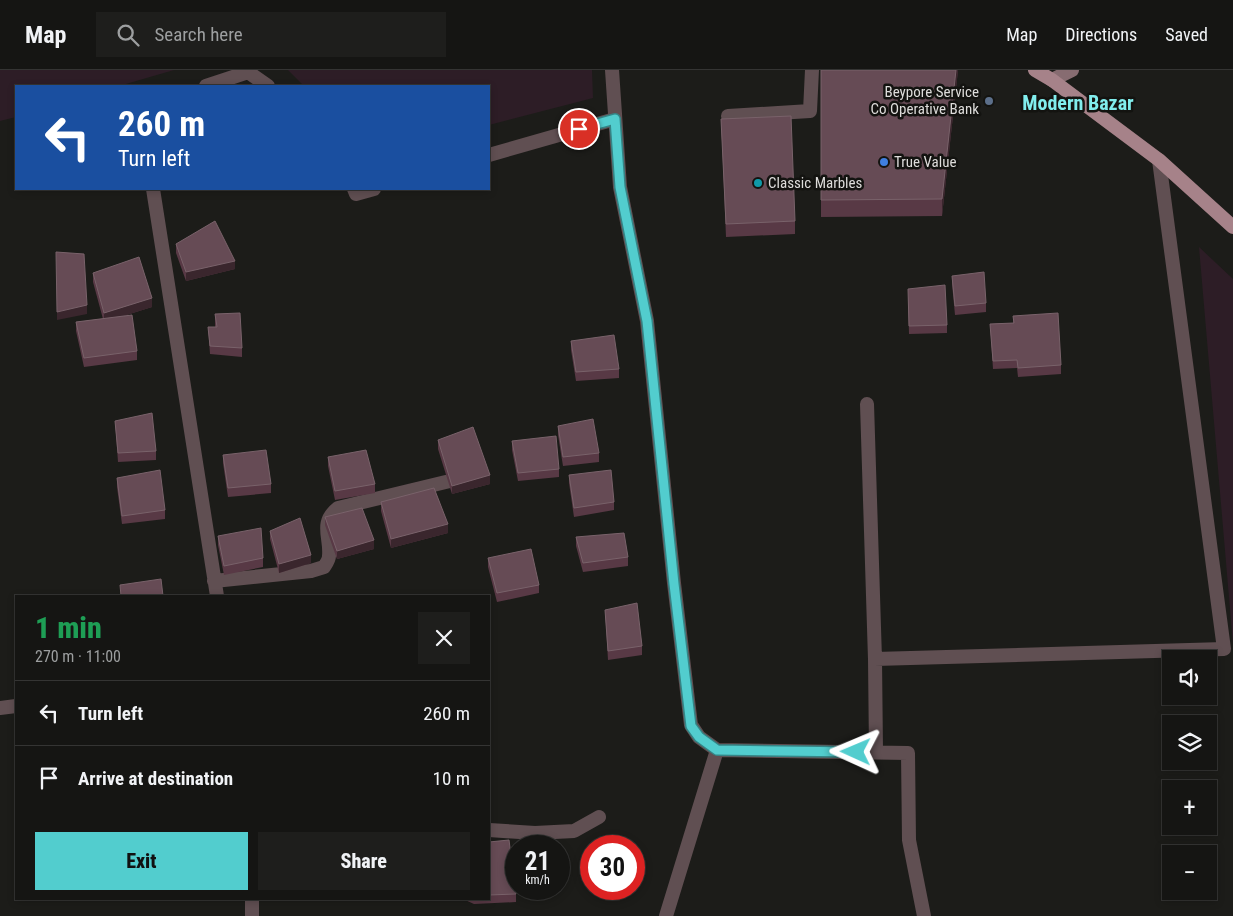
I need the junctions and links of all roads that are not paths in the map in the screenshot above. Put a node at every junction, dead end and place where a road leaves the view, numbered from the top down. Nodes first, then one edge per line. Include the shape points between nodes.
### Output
1 (612, 70) edge
2 (812, 70) edge
3 (1036, 70) edge
4 (1072, 70) edge
5 (1052, 80) junction
6 (209, 85) edge
7 (267, 85) edge
8 (728, 116) dead end
9 (615, 119) junction
10 (490, 155) edge
11 (1160, 160) junction
12 (153, 190) edge
13 (354, 190) edge
14 (370, 190) edge
15 (1233, 227) edge
16 (868, 404) dead end
17 (454, 480) edge
18 (214, 581) junction
19 (217, 595) edge
20 (875, 659) junction
21 (15, 706) edge
22 (0, 708) edge
23 (717, 750) junction
24 (876, 752) junction
25 (599, 817) dead end
26 (490, 830) edge
27 (252, 900) edge
28 (252, 916) edge
29 (666, 916) edge
30 (924, 916) edge

1 - 9 street
2 - 8 street via 810,111
3 - 5 main road
4 - 5 main road
5 - 11 main road
6 - 7 street via 248,72
9 - 10 street
9 - 23 street via 620,187 647,321 691,726 699,737
11 - 15 main road
11 - 20 street via 1224,648
12 - 18 street
13 - 14 street via 356,194
16 - 20 street
17 - 18 street via 338,508 330,514 327,525 329,558 324,567
18 - 19 street
20 - 24 street
21 - 22 street
23 - 24 street
23 - 29 street
24 - 30 street via 908,753 909,840
25 - 26 street via 574,831
27 - 28 street

